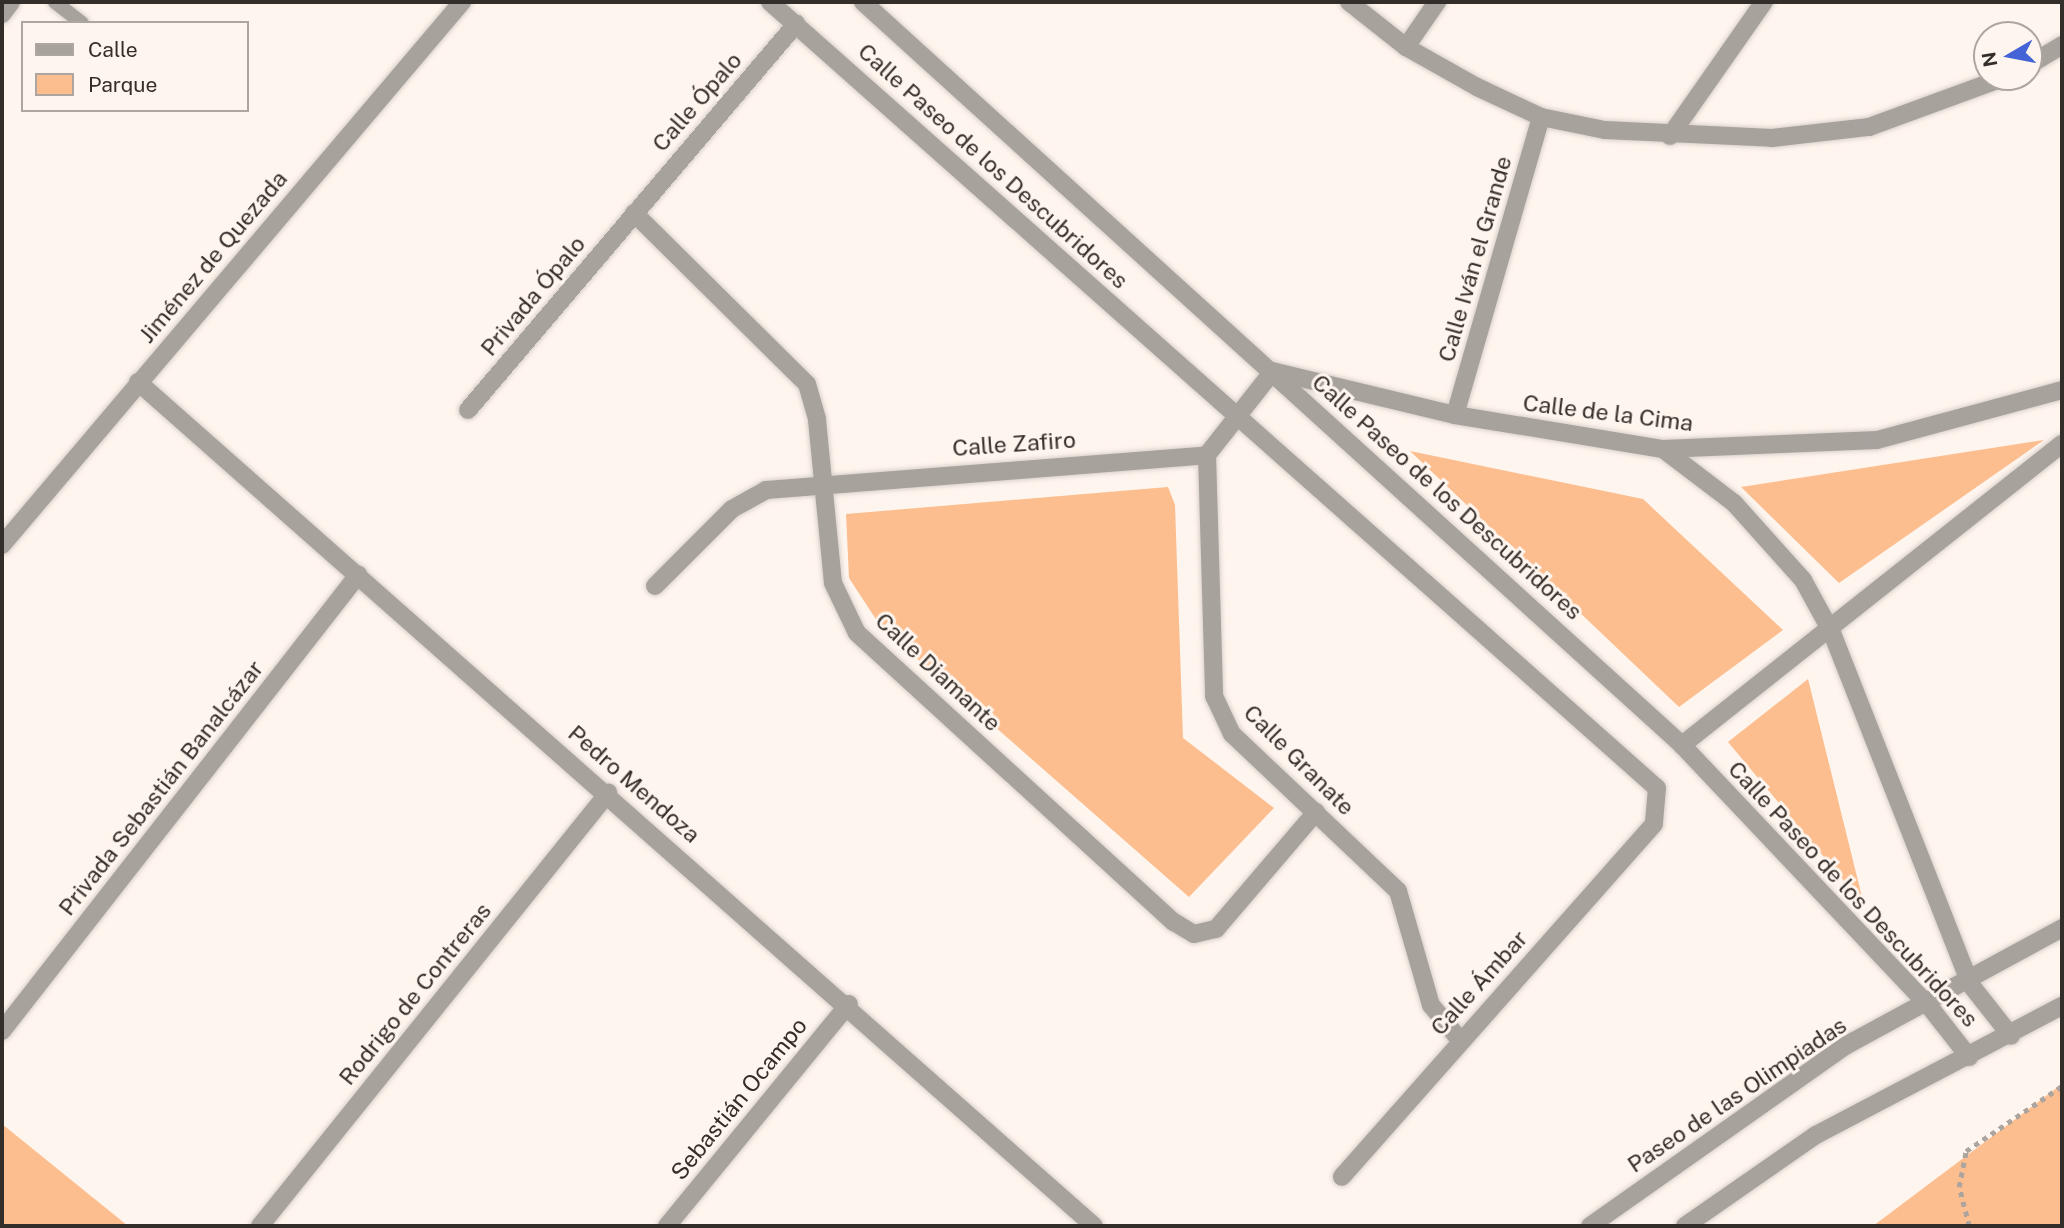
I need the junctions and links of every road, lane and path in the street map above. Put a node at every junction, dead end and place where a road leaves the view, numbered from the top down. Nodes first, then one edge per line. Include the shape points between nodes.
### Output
1 (11, 2) edge
2 (55, 2) edge
3 (462, 2) edge
4 (770, 2) edge
5 (863, 2) edge
6 (1349, 2) edge
7 (1437, 2) edge
8 (1764, 2) edge
9 (2, 14) edge
10 (79, 21) edge
11 (796, 24) junction
12 (2062, 45) edge
13 (1406, 47) junction
14 (2043, 57) edge
15 (1973, 89) edge
16 (1541, 117) junction
17 (1670, 136) junction
18 (634, 213) junction
19 (1273, 371) junction
20 (138, 382) junction
21 (2062, 390) edge
22 (468, 410) dead end
23 (1235, 414) junction
24 (1455, 415) junction
25 (2062, 444) edge
26 (1663, 449) junction
27 (1207, 456) junction
28 (824, 482) junction
29 (2, 545) edge
30 (358, 575) junction
31 (654, 586) dead end
32 (1832, 633) junction
33 (1682, 745) junction
34 (608, 793) junction
35 (1316, 812) junction
36 (1654, 824) joint
37 (2062, 928) edge
38 (1970, 984) junction
39 (849, 1004) junction
40 (1929, 1006) junction
41 (2062, 1006) edge
42 (2, 1031) edge
43 (2011, 1036) junction
44 (1460, 1041) junction
45 (1969, 1057) junction
46 (2062, 1086) edge
47 (1342, 1177) dead end
48 (1084, 1223) edge
49 (260, 1226) edge
50 (667, 1226) edge
51 (1590, 1226) edge
52 (1685, 1226) edge
53 (1969, 1226) edge

1 - 9 street
2 - 10 lane
3 - 20 street, Jiménez de Quezada
4 - 11 street, Calle Paseo de los Descubridores
5 - 19 street, Calle Paseo de los Descubridores
6 - 13 street
7 - 13 street
8 - 17 street
11 - 18 street, Calle Ópalo
11 - 23 street, Calle Paseo de los Descubridores
12 - 14 street
13 - 16 street
15 - 17 street via 1870,127 1772,138
16 - 17 street
16 - 24 street, Calle Iván el Grande
18 - 22 street, Privada Ópalo
18 - 28 street, Calle Diamante via 799,372 815,410
19 - 23 street
19 - 24 street, Calle de la Cima
19 - 33 street, Calle Paseo de los Descubridores
20 - 29 street, Jiménez de Quezada
20 - 30 street, Pedro Mendoza
21 - 26 street, Calle de la Cima via 1877,440
23 - 27 street
23 - 36 street, Calle Paseo de los Descubridores via 1647,774 1660,798
24 - 26 street, Calle de la Cima
25 - 32 street
26 - 32 street via 1768,536 1803,580
27 - 28 street, Calle Zafiro
27 - 35 street, Calle Granate via 1211,678 1220,715
28 - 31 street, Calle Zafiro via 748,497
28 - 35 street, Calle Diamante via 833,583 857,633 1184,931 1206,933 1229,919
30 - 34 street, Pedro Mendoza
30 - 42 street, Privada Sebastián Banalcázar
32 - 33 street
32 - 38 street
33 - 40 street, Calle Paseo de los Descubridores
34 - 39 street, Pedro Mendoza
34 - 49 street, Rodrigo de Contreras
35 - 44 street, Calle Granate via 1398,891 1431,1005
36 - 44 street, Calle Ámbar
37 - 38 street, Paseo de las Olimpiadas
38 - 40 street, Paseo de las Olimpiadas
38 - 43 street
39 - 48 street, Pedro Mendoza
39 - 50 street, Sebastián Ocampo
40 - 45 street, Calle Paseo de los Descubridores
40 - 51 street, Paseo de las Olimpiadas via 1845,1046
41 - 43 street
43 - 45 street
44 - 47 street, Calle Ámbar
45 - 52 street via 1816,1135
46 - 53 path via 1966,1151 1959,1187

